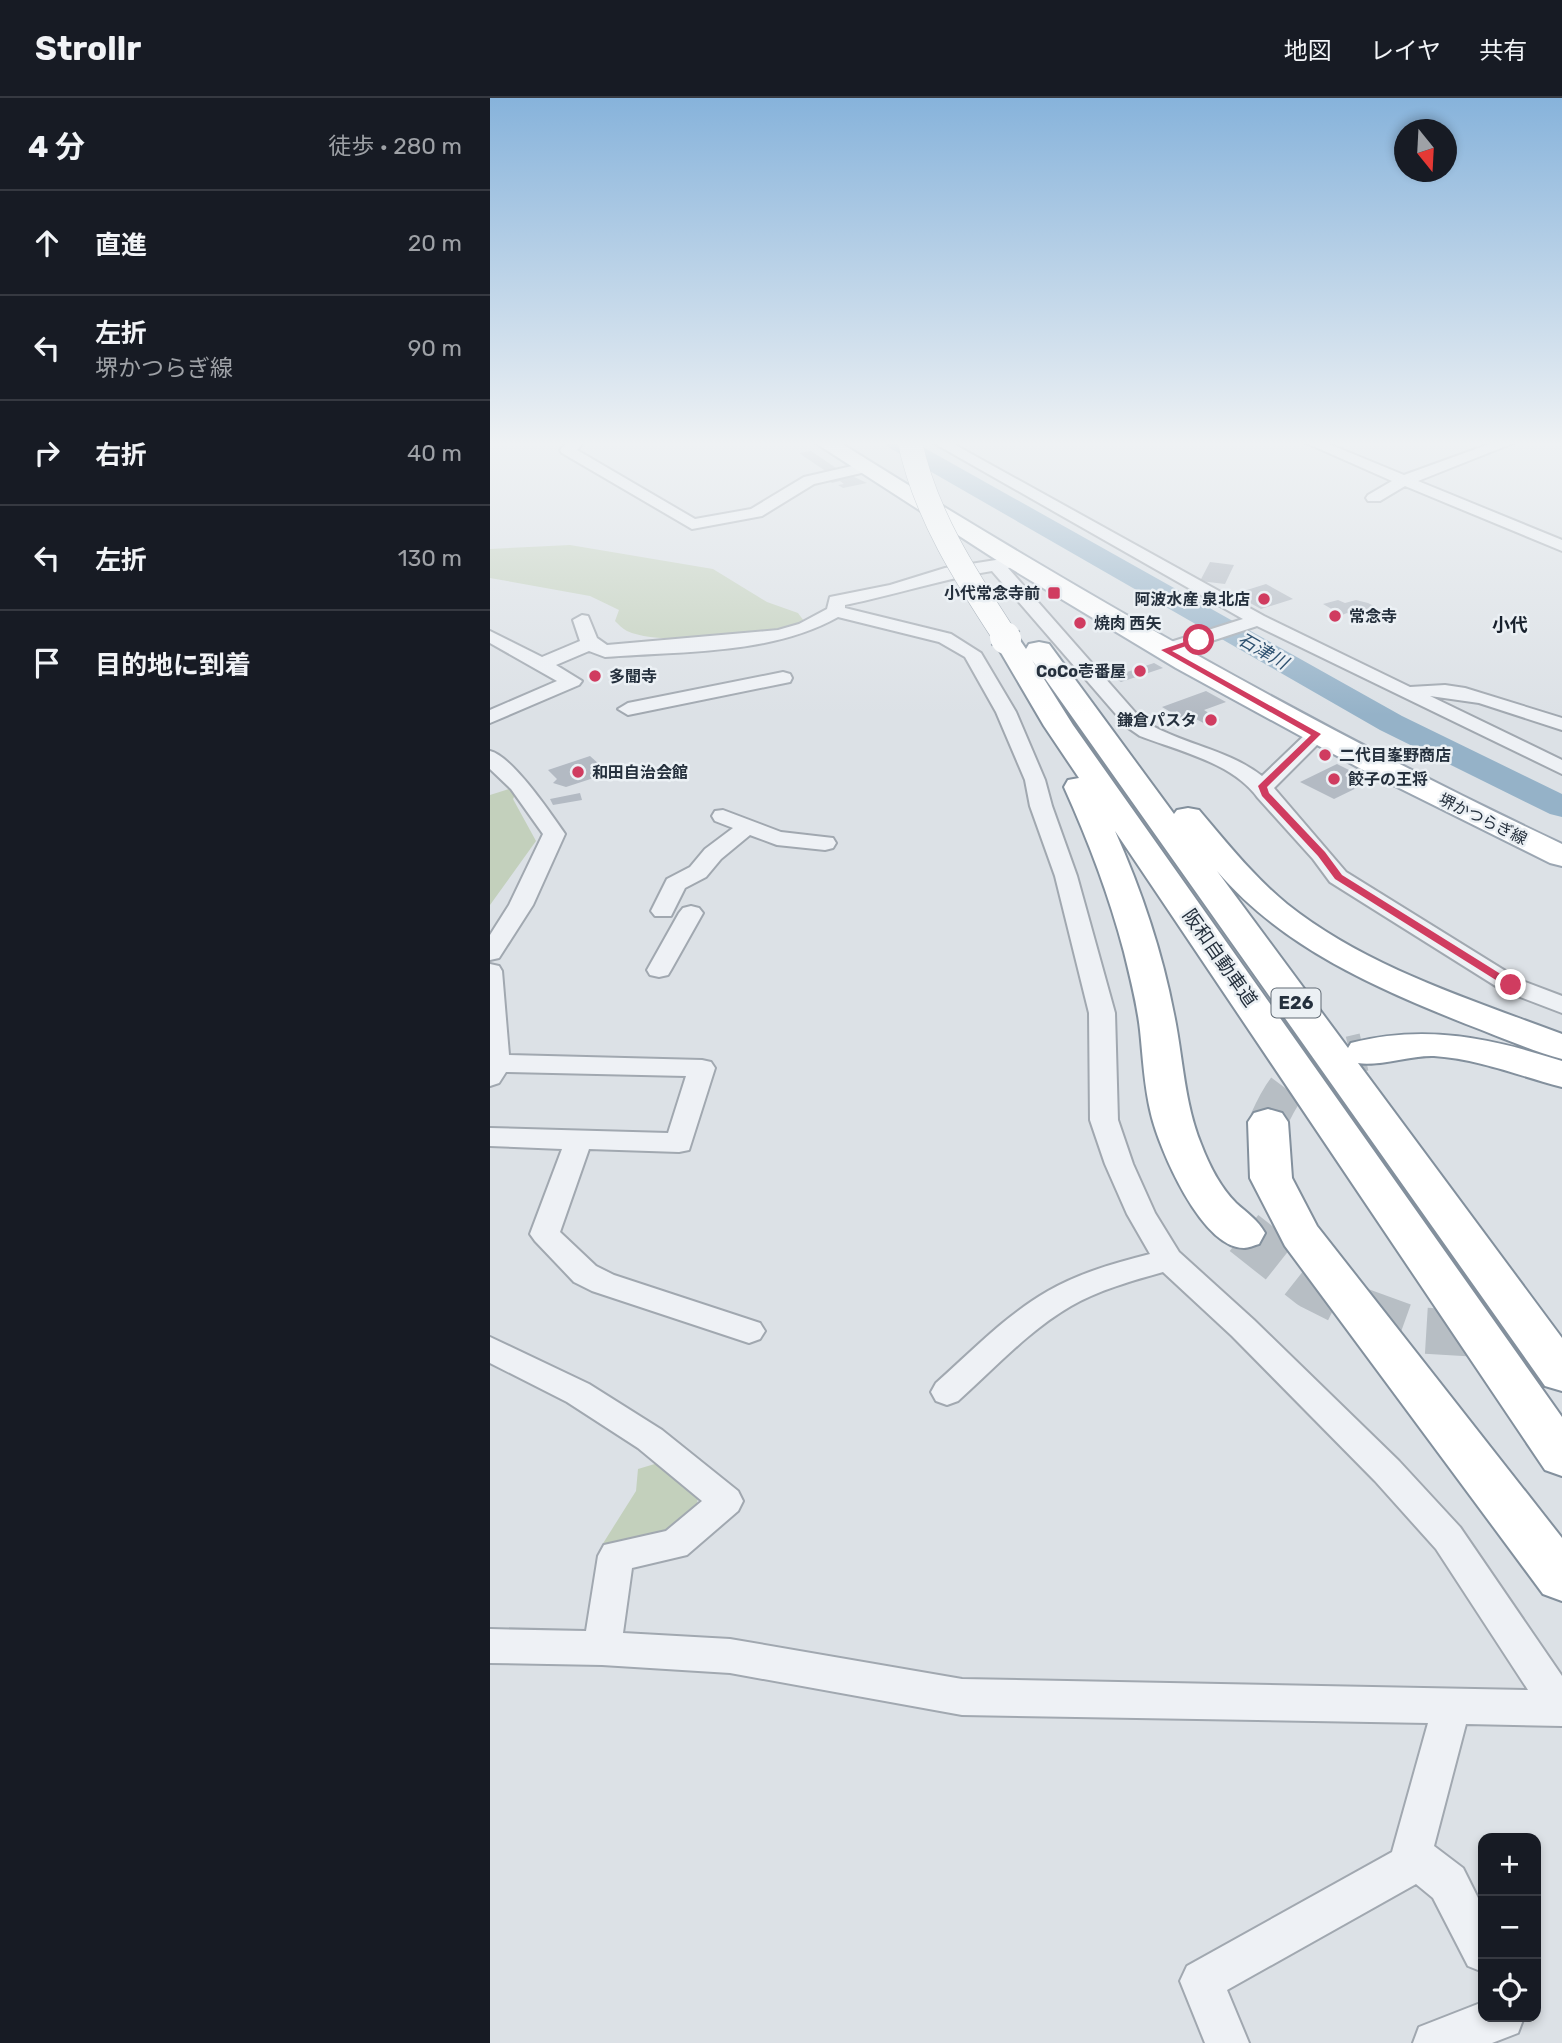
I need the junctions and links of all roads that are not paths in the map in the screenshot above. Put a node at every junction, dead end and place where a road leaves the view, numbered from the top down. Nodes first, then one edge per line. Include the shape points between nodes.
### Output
1 (944, 533) edge
2 (961, 533) edge
3 (966, 533) edge
4 (1000, 533) edge
5 (1099, 533) edge
6 (1530, 533) edge
7 (1562, 546) edge
8 (1006, 563) junction
9 (836, 611) junction
10 (582, 620) dead end
11 (1255, 621) junction
12 (490, 636) edge
13 (1017, 637) junction
14 (589, 644) junction
15 (1185, 644) junction
16 (540, 665) junction
17 (783, 678) dead end
18 (1406, 693) junction
19 (628, 709) dead end
20 (490, 716) edge
21 (1562, 724) edge
22 (1059, 726) junction
23 (1317, 734) junction
24 (490, 757) edge
25 (1562, 768) edge
26 (1263, 786) junction
27 (723, 816) dead end
28 (748, 826) junction
29 (1562, 835) edge
30 (825, 843) dead end
31 (1562, 856) edge
32 (663, 911) dead end
33 (691, 913) dead end
34 (490, 953) edge
35 (659, 970) dead end
36 (490, 971) edge
37 (1562, 1005) edge
38 (1562, 1047) edge
39 (1364, 1052) tunnel mouth
40 (492, 1068) edge
41 (1562, 1075) edge
42 (1269, 1122) tunnel mouth
43 (490, 1137) edge
44 (579, 1140) junction
45 (1244, 1233) tunnel mouth
46 (1168, 1260) junction
47 (749, 1331) dead end
48 (495, 1356) edge
49 (1562, 1373) edge
50 (947, 1392) dead end
51 (1562, 1456) edge
52 (1562, 1578) edge
53 (490, 1646) edge
54 (601, 1648) junction
55 (1452, 1705) junction
56 (1562, 1708) edge
57 (1412, 1854) junction
58 (1478, 1941) edge
59 (1489, 2022) edge
60 (1227, 2043) edge
61 (1435, 2043) edge

1 - 13 main road, 阪和自動車道 / E26, bridge via 975,592
2 - 8 main road, 堺かつらぎ線
3 - 13 main road, 阪和自動車道 / E26
4 - 15 main road, 堺かつらぎ線
5 - 11 street
6 - 7 street
8 - 9 street via 945,573 894,590 836,601
8 - 15 main road, 堺かつらぎ線
8 - 26 street via 1134,723 1241,771
9 - 14 street via 805,628 778,635 605,651
9 - 46 street via 946,638 972,653 1006,712 1035,780 1066,876 1102,1013 1104,1120 1136,1202
10 - 14 street
11 - 15 street
11 - 18 street
12 - 16 street
13 - 22 main road, 阪和自動車道 / E26
13 - 38 main road via 1251,889 1286,920 1387,976
13 - 49 main road, 阪和自動車道 / E26
14 - 16 street
15 - 23 main road, 堺かつらぎ線
15 - 29 main road, 堺かつらぎ線
16 - 20 street via 572,681
17 - 19 street
18 - 21 street via 1461,693
18 - 25 street
22 - 45 main road via 1065,757 1096,821 1134,925 1155,1009 1176,1132 1217,1209
22 - 51 main road, 阪和自動車道 / E26
23 - 26 street
23 - 31 main road, 堺かつらぎ線
24 - 34 street via 518,785 554,834 521,905
26 - 37 street via 1265,794 1338,877 1511,985
27 - 28 street
28 - 30 street via 777,838
28 - 32 street via 698,872 675,884
33 - 35 street
36 - 40 street
39 - 41 main road via 1439,1045 1522,1061
40 - 44 street via 702,1068 679,1143
42 - 52 main road via 1270,1178 1300,1235
43 - 44 street
44 - 47 street via 545,1234 585,1274 603,1283
46 - 50 street via 1061,1297
46 - 56 street via 1272,1356 1448,1538
48 - 54 street via 578,1393 650,1439 726,1501 675,1544 617,1556
53 - 54 street
54 - 55 street via 730,1656 962,1697
55 - 56 street
55 - 57 street
57 - 58 street via 1448,1883
57 - 60 street via 1409,1865 1202,1981
59 - 61 street

